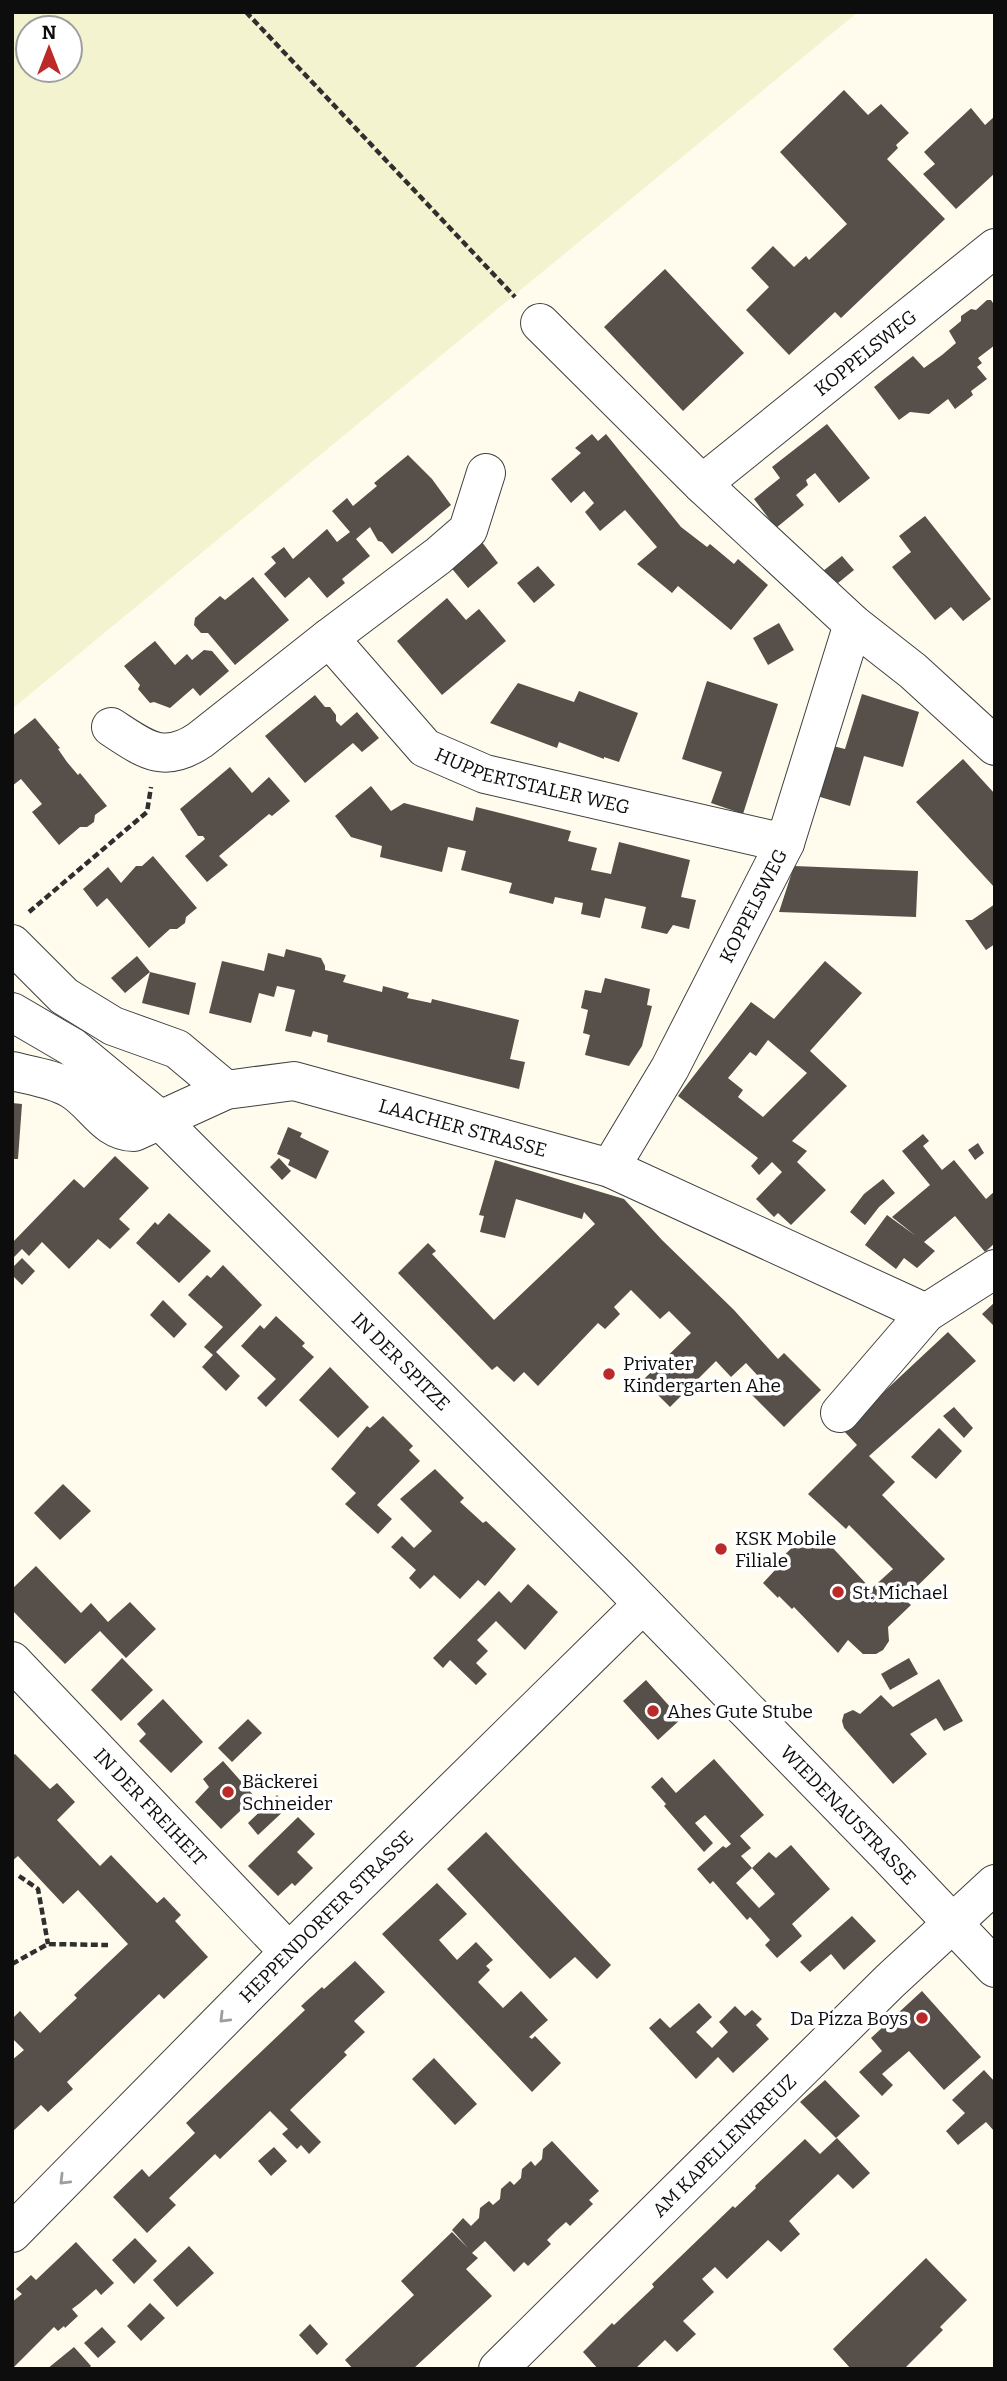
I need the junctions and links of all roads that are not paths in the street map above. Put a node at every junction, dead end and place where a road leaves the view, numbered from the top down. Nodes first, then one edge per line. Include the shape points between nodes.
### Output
1 (995, 248) edge
2 (540, 323) road end
3 (486, 473) dead end
4 (702, 484) junction
5 (853, 624) junction
6 (329, 638) junction
7 (111, 727) dead end
8 (995, 746) edge
9 (785, 843) junction
10 (17, 932) edge
11 (12, 1012) edge
12 (12, 1071) edge
13 (226, 1090) junction
14 (159, 1119) junction
15 (610, 1168) junction
16 (995, 1269) edge
17 (926, 1313) junction
18 (840, 1413) dead end
19 (643, 1604) junction
20 (12, 1661) edge
21 (995, 1884) edge
22 (953, 1924) junction
23 (289, 1952) junction
24 (995, 1968) edge
25 (12, 2233) edge
26 (508, 2366) edge

1 - 4 street, KOPPELSWEG
2 - 4 street
3 - 6 street via 468,530
4 - 5 street
5 - 8 street
5 - 9 street, KOPPELSWEG
6 - 7 street via 183,750 156,753
6 - 9 street, HUPPERTSTALER WEG via 425,748 485,774
9 - 15 street, KOPPELSWEG via 670,1068
10 - 13 street via 64,996 113,1026 177,1049
11 - 14 street via 72,1047
12 - 14 street, LAACHER STRASSE via 72,1090 124,1132
13 - 14 street, LAACHER STRASSE
13 - 15 street, LAACHER STRASSE via 294,1081
14 - 19 street, IN DER SPITZE
15 - 17 street, LAACHER STRASSE
16 - 17 street
17 - 18 street
19 - 22 street, WIEDENAUSTRASSE
19 - 23 street, HEPPENDORFER STRASSE
20 - 23 street, IN DER FREIHEIT
21 - 22 street, AM KAPELLENKREUZ
22 - 24 street, WIEDENAUSTRASSE
22 - 26 street, AM KAPELLENKREUZ via 890,1981
23 -> 25 street, HEPPENDORFER STRASSE

